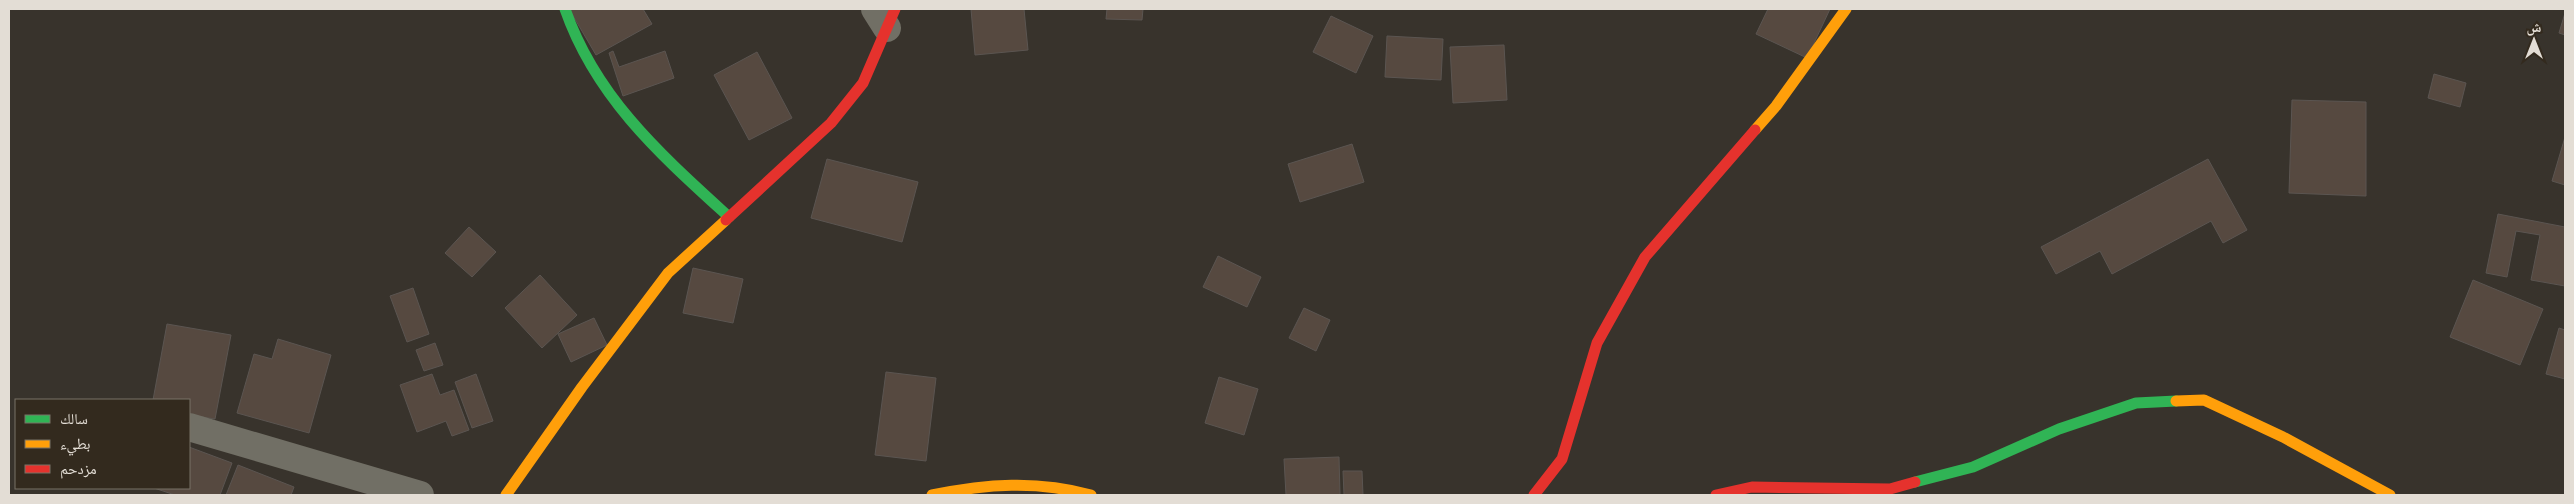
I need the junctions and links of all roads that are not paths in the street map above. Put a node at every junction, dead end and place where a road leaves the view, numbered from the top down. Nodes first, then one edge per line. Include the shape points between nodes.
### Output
1 (565, 9) edge
2 (1846, 9) edge
3 (886, 15) edge
4 (729, 217) junction
5 (190, 427) edge
6 (420, 495) edge
7 (506, 495) edge
8 (932, 495) edge
9 (1091, 495) edge
10 (1534, 495) edge
11 (1716, 495) edge
12 (2390, 495) edge

1 - 4 street via 569,25 597,77 652,146
2 - 10 street via 1776,106 1645,257 1597,343 1562,459
3 - 4 street via 863,83 831,123
4 - 7 street via 668,273
5 - 6 street
8 - 9 street via 1009,482 1069,487
11 - 12 street via 1752,487 1890,489 1973,467 2059,429 2136,403 2204,400 2282,437

